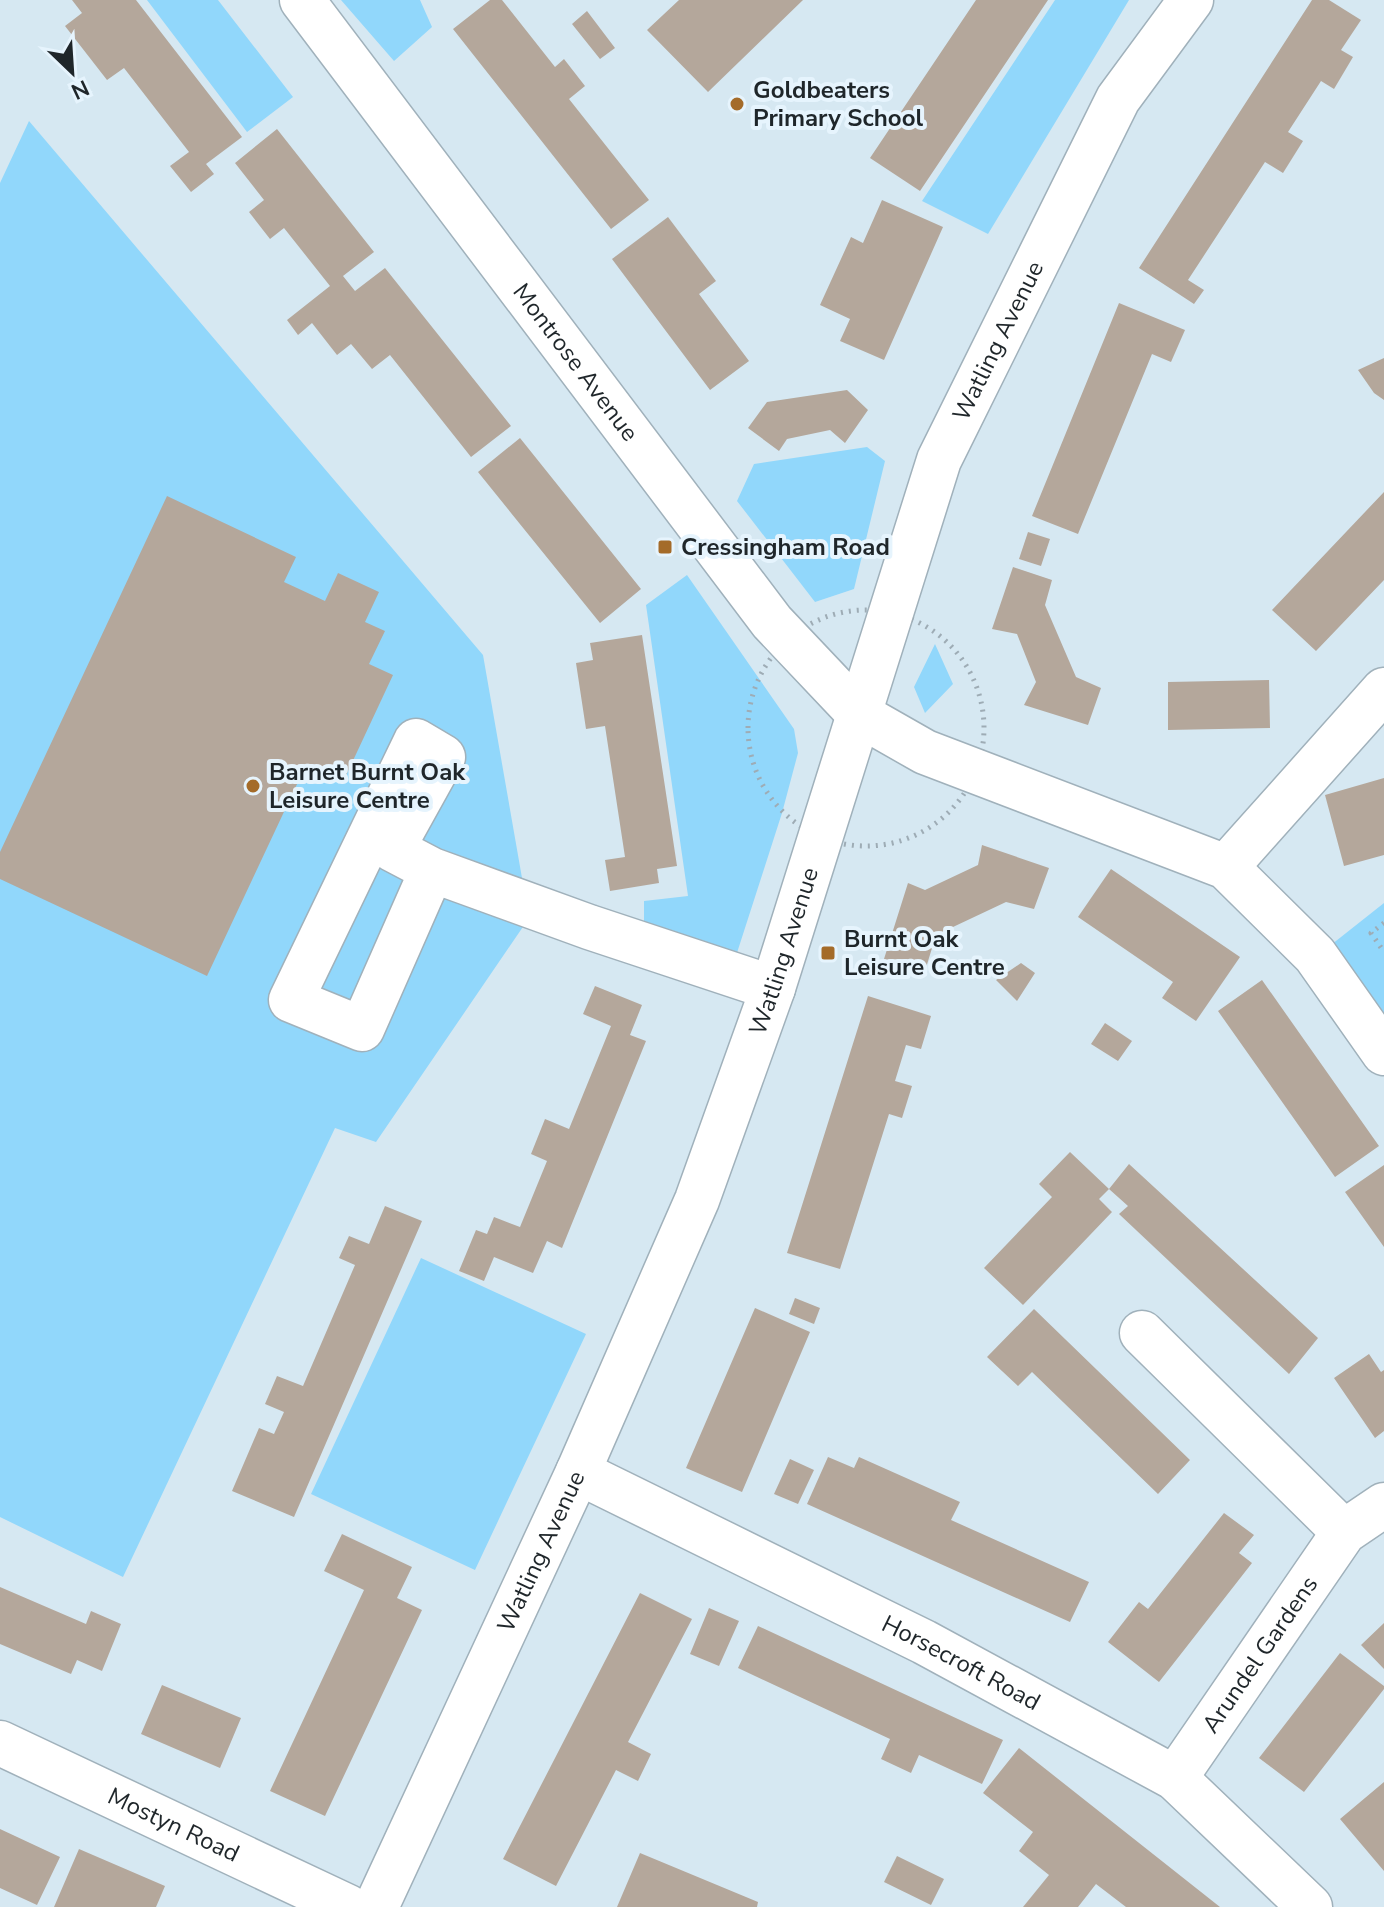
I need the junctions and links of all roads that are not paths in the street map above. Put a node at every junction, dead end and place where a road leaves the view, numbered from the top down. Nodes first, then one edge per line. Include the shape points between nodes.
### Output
1 (302, 0) edge
2 (1191, 0) edge
3 (1384, 690) edge
4 (860, 715) junction
5 (1226, 867) junction
6 (432, 870) junction
7 (773, 988) junction
8 (1384, 1053) edge
9 (1142, 1333) dead end
10 (578, 1472) junction
11 (1384, 1505) edge
12 (1344, 1532) junction
13 (0, 1743) edge
14 (1175, 1778) junction
15 (348, 1907) edge
16 (376, 1907) edge
17 (1310, 1907) edge

1 - 4 street, Montrose Avenue via 772,622
2 - 4 street, Watling Avenue via 1118,99 939,460
3 - 5 street
4 - 5 street via 925,752
4 - 7 street, Watling Avenue
5 - 8 street via 1315,955
6 - 6 street via 362,1029 291,1000 416,741 443,757 392,849
6 - 7 street
7 - 10 street, Watling Avenue via 697,1200
9 - 12 street
10 - 14 street, Horsecroft Road via 924,1642
10 - 16 street, Watling Avenue
11 - 12 street, Arundel Gardens
12 - 14 street, Arundel Gardens
13 - 15 street, Mostyn Road
14 - 17 street, Horsecroft Road

